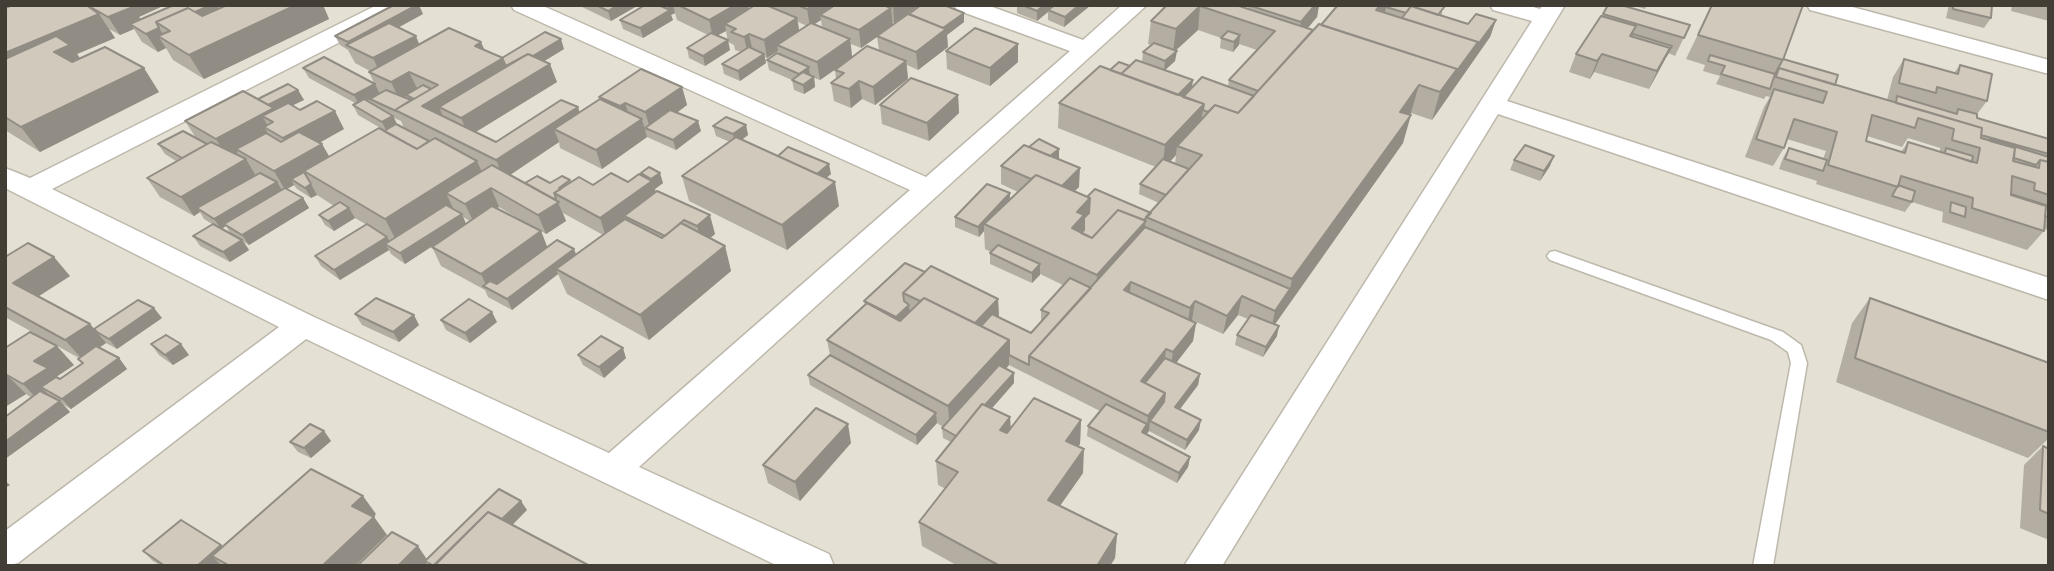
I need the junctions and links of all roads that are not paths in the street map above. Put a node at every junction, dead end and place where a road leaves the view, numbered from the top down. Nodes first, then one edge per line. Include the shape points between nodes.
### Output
1 (395, 5) edge
2 (522, 5) edge
3 (965, 5) edge
4 (1136, 5) edge
5 (1501, 5) edge
6 (1818, 5) edge
7 (1550, 12) edge
8 (1086, 49) junction
9 (2049, 67) edge
10 (1492, 104) junction
11 (18, 183) edge
12 (930, 189) junction
13 (1555, 256) dead end
14 (2049, 289) edge
15 (303, 325) junction
16 (614, 469) junction
17 (5, 552) edge
18 (816, 566) edge
19 (1202, 566) edge
20 (1763, 566) edge

1 - 11 street
2 - 12 street
3 - 8 street
4 - 8 street
5 - 7 street
6 - 9 street
7 - 10 street
8 - 12 street
10 - 14 street
10 - 19 street
11 - 15 street
12 - 16 street
13 - 20 lane via 1777,336 1795,348 1800,363
15 - 16 street
15 - 17 street
16 - 18 street

